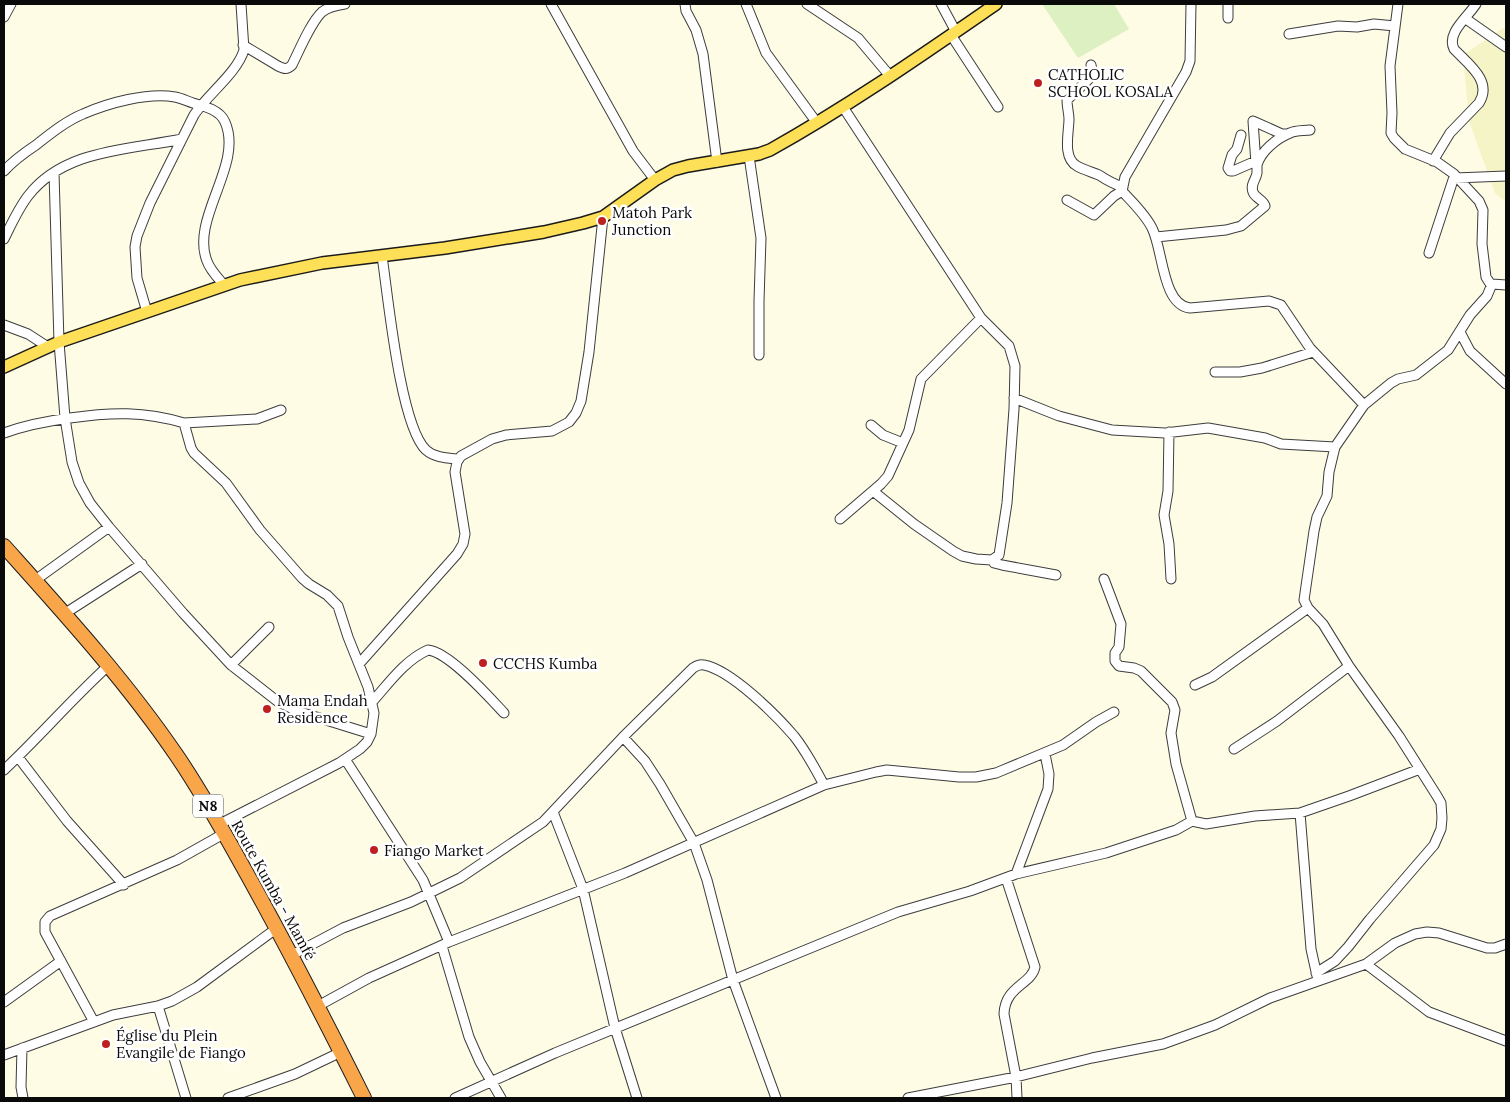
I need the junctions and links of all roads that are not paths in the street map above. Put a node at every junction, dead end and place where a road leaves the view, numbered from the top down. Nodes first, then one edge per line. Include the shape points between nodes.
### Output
1 (11, 4) edge
2 (241, 4) edge
3 (345, 4) edge
4 (551, 4) edge
5 (685, 4) edge
6 (746, 4) edge
7 (807, 4) edge
8 (941, 4) edge
9 (996, 4) edge
10 (1192, 4) edge
11 (1228, 4) edge
12 (1398, 4) edge
13 (1476, 4) edge
14 (4, 17) edge
15 (1228, 18) dead end
16 (1466, 19) junction
17 (1395, 26) junction
18 (953, 33) junction
19 (1289, 34) dead end
20 (243, 46) junction
21 (1506, 47) edge
22 (1091, 65) dead end
23 (890, 76) junction
24 (201, 105) junction
25 (843, 107) junction
26 (998, 107) dead end
27 (817, 123) junction
28 (1310, 130) dead end
29 (1241, 134) dead end
30 (1288, 134) junction
31 (182, 139) junction
32 (749, 156) junction
33 (1433, 161) junction
34 (717, 162) junction
35 (1256, 164) junction
36 (4, 171) edge
37 (54, 173) junction
38 (1506, 176) edge
39 (1458, 179) junction
40 (654, 180) junction
41 (1123, 189) junction
42 (1067, 200) dead end
43 (602, 217) junction
44 (1156, 237) junction
45 (4, 239) edge
46 (1429, 253) dead end
47 (382, 256) junction
48 (1491, 285) junction
49 (1506, 285) edge
50 (224, 286) junction
51 (147, 312) junction
52 (980, 318) junction
53 (4, 325) edge
54 (1460, 332) junction
55 (59, 342) junction
56 (48, 348) junction
57 (1314, 352) junction
58 (759, 355) dead end
59 (4, 367) edge
60 (1215, 372) dead end
61 (1506, 384) edge
62 (1014, 398) junction
63 (1364, 405) junction
64 (281, 410) dead end
65 (65, 418) junction
66 (184, 423) junction
67 (872, 425) dead end
68 (1169, 432) junction
69 (4, 433) edge
70 (903, 443) junction
71 (1334, 447) junction
72 (458, 459) junction
73 (873, 492) junction
74 (840, 519) dead end
75 (109, 527) junction
76 (5, 550) edge
77 (992, 560) junction
78 (142, 564) junction
79 (1056, 575) dead end
80 (1104, 579) dead end
81 (1171, 579) dead end
82 (34, 580) junction
83 (1308, 608) junction
84 (64, 614) junction
85 (269, 627) dead end
86 (359, 664) junction
87 (232, 665) junction
88 (108, 666) junction
89 (1349, 666) junction
90 (1194, 685) dead end
91 (372, 702) junction
92 (1114, 712) dead end
93 (504, 713) dead end
94 (371, 734) junction
95 (623, 737) junction
96 (1234, 749) dead end
97 (1045, 754) junction
98 (18, 757) junction
99 (345, 759) junction
100 (1420, 769) junction
101 (4, 770) edge
102 (824, 785) junction
103 (553, 812) junction
104 (1300, 813) junction
105 (1192, 821) junction
106 (222, 829) junction
107 (694, 844) junction
108 (1016, 874) junction
109 (1006, 878) junction
110 (124, 884) junction
111 (583, 890) junction
112 (429, 894) junction
113 (277, 928) junction
114 (446, 944) junction
115 (1506, 944) edge
116 (292, 955) junction
117 (61, 961) junction
118 (1366, 964) junction
119 (1317, 977) junction
120 (733, 980) junction
121 (4, 1002) edge
122 (158, 1006) junction
123 (318, 1006) junction
124 (94, 1022) junction
125 (616, 1028) junction
126 (1506, 1041) edge
127 (22, 1048) junction
128 (341, 1052) junction
129 (4, 1055) edge
130 (1016, 1077) junction
131 (492, 1082) junction
132 (23, 1098) edge
133 (186, 1098) edge
134 (228, 1098) edge
135 (364, 1098) edge
136 (455, 1098) edge
137 (501, 1098) edge
138 (637, 1098) edge
139 (776, 1098) edge
140 (911, 1098) edge
141 (1017, 1098) edge

1 - 14 street
2 - 20 street
3 - 20 street via 322,12 288,68 284,69
4 - 40 street via 633,151
5 - 34 street via 703,54
6 - 27 street via 770,59
7 - 23 street via 858,38
8 - 18 street
9 - 18 main road
10 - 41 street via 1190,61 1186,72 1125,177
11 - 15 street
12 - 17 street
13 - 16 street
16 - 21 street
16 - 33 street via 1454,33 1452,44 1481,78 1483,97 1450,133
17 - 19 street via 1338,26
17 - 33 street via 1390,66 1391,133 1405,149
18 - 23 main road
18 - 26 street
20 - 24 street via 237,64
22 - 41 street via 1093,75 1067,100 1070,157 1075,166
23 - 25 main road
24 - 31 street
24 - 36 street via 165,96 130,99 84,114 54,131
24 - 50 street via 225,122 230,146 204,236 207,262
25 - 27 main road
25 - 52 street
27 - 32 main road via 770,150
28 - 30 street
29 - 35 street via 1228,168 1233,171
30 - 35 street via 1268,148
30 - 35 street via 1254,121
31 - 37 street via 88,156
31 - 51 street via 137,236 136,278
32 - 34 main road
32 - 58 street via 761,238
33 - 39 street
34 - 40 main road via 673,170
35 - 44 street via 1252,190 1265,206 1248,222 1226,230
37 - 45 street via 28,196
37 - 55 street
38 - 39 street
39 - 46 street via 1452,182
39 - 48 street via 1479,201 1483,210 1482,244 1486,276
40 - 43 main road
41 - 42 street via 1094,215
41 - 44 street
43 - 47 main road via 544,232
43 - 72 street via 589,352 576,413 552,431 492,439
44 - 57 street via 1169,290 1179,304 1190,308 1276,302
47 - 50 main road via 322,263
47 - 72 street via 401,384 416,436 433,455
48 - 49 street
48 - 54 street via 1487,296
50 - 51 main road
51 - 55 main road
52 - 62 street via 1009,346 1015,366
52 - 70 street via 921,379
53 - 56 street via 28,334
54 - 61 street via 1470,351
54 - 63 street via 1440,357 1416,375 1398,379
55 - 56 main road
55 - 65 street
56 - 59 main road
57 - 60 street via 1262,368
57 - 63 street
62 - 68 street via 1103,429
62 - 77 street via 1004,521 999,555
63 - 71 street
64 - 66 street via 257,419
65 - 66 street via 114,412 156,415
65 - 69 street
65 - 75 street via 79,483
66 - 86 street via 194,453 226,483 260,530 302,578 338,606
67 - 70 street via 883,435
68 - 71 street via 1208,428 1281,444
68 - 81 street via 1168,491 1164,515
70 - 73 street via 888,476
71 - 83 street via 1327,496 1317,517 1308,564 1304,595
72 - 86 street via 454,472 465,534 463,544
73 - 74 street
73 - 77 street via 953,551 962,556
75 - 78 street
75 - 82 street
76 - 82 highway, Route Kumba - Mamfé / N8
77 - 79 street via 1002,565
78 - 84 street
78 - 87 street via 182,613
80 - 105 street via 1120,624 1115,661 1119,666 1142,671 1172,702 1175,710 1171,733
82 - 84 highway, Route Kumba - Mamfé / N8
83 - 89 street via 1323,624
83 - 90 street via 1212,678
84 - 88 highway, Route Kumba - Mamfé / N8
85 - 87 street
86 - 91 street
87 - 94 street via 277,702
88 - 98 street
88 - 106 highway, Route Kumba - Mamfé / N8 via 178,757
89 - 96 street
89 - 100 street
91 - 93 street via 402,668 428,650 441,654
91 - 94 street
92 - 97 street
94 - 99 street via 360,749
95 - 102 street via 693,668 703,664 737,682 779,720 804,750
95 - 103 street
95 - 107 street via 660,784
97 - 102 street via 996,773 976,777 887,770
97 - 108 street via 1048,789
98 - 101 street
98 - 110 street via 67,821
99 - 106 street
99 - 112 street
100 - 104 street
100 - 119 street via 1441,803 1441,829 1434,844 1348,947
102 - 107 street
103 - 111 street
103 - 112 street via 460,878
104 - 105 street via 1206,824
104 - 119 street via 1311,949
105 - 108 street via 1176,830 1106,852
106 - 110 street via 177,860
106 - 113 highway, Route Kumba - Mamfé / N8
107 - 111 street
107 - 120 street via 707,880
108 - 109 street
109 - 120 street via 898,912
109 - 130 street via 1036,967 1005,1005
110 - 117 street via 50,916 45,922 45,932
111 - 114 street
111 - 125 street
112 - 114 street
112 - 116 street via 343,928
113 - 116 highway, Route Kumba - Mamfé / N8
113 - 122 street via 197,987
114 - 123 street via 369,978
114 - 131 street via 470,1037
115 - 118 street via 1487,948 1427,932 1395,943
116 - 123 highway, Route Kumba - Mamfé / N8
117 - 121 street
117 - 124 street
118 - 119 street
118 - 126 street via 1429,1012
119 - 130 street via 1215,1025 1163,1044
120 - 125 street
120 - 139 street
122 - 124 street
122 - 133 street
123 - 128 highway, Route Kumba - Mamfé / N8
124 - 127 street
125 - 131 street
125 - 138 street
127 - 129 street
127 - 132 street
128 - 134 street via 295,1074
128 - 135 highway, Route Kumba - Mamfé / N8
130 - 140 street
130 - 141 street
131 - 136 street
131 - 137 street

